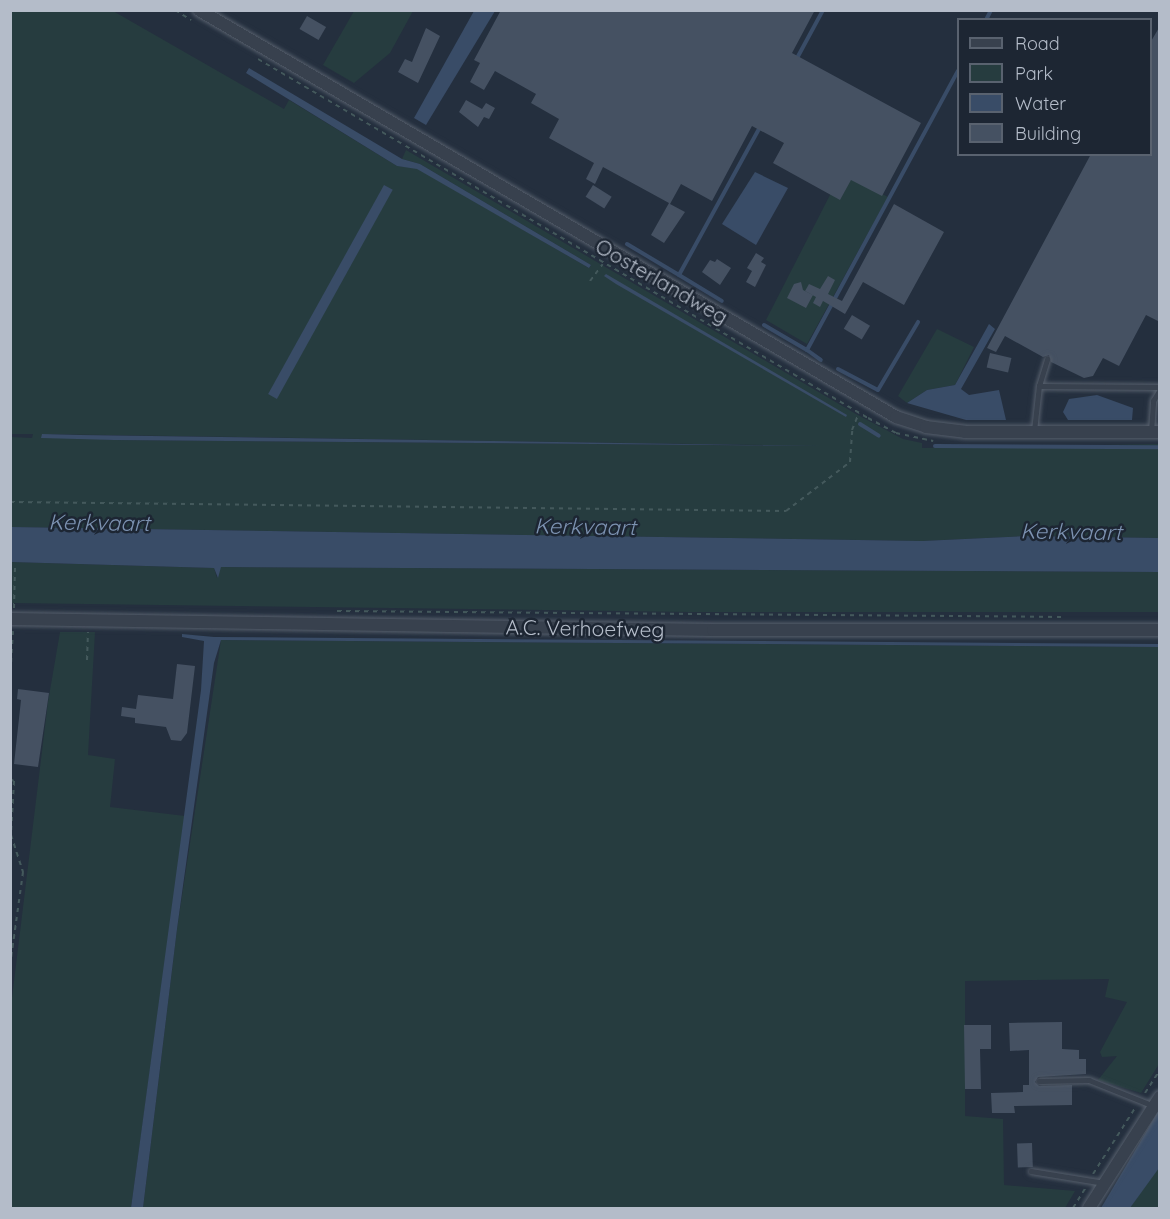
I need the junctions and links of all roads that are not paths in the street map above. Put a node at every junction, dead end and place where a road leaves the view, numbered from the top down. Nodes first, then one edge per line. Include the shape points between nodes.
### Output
1 (199, 10) edge
2 (1047, 359) dead end
3 (1039, 386) junction
4 (1160, 388) edge
5 (1034, 432) junction
6 (1155, 432) edge
7 (12, 614) edge
8 (1160, 630) edge
9 (1039, 1081) dead end
10 (1157, 1102) edge
11 (1031, 1171) dead end
12 (1104, 1183) junction
13 (1089, 1209) edge

1 - 5 street, Oosterlandweg via 865,400 926,427 966,432
2 - 3 lane
3 - 4 lane
3 - 5 lane
4 - 6 lane via 1153,401
5 - 6 street, Oosterlandweg
7 - 8 street, A.C. Verhoefweg via 713,630
9 - 10 lane via 1089,1080 1141,1100
10 - 12 street
11 - 12 lane
12 - 13 street

